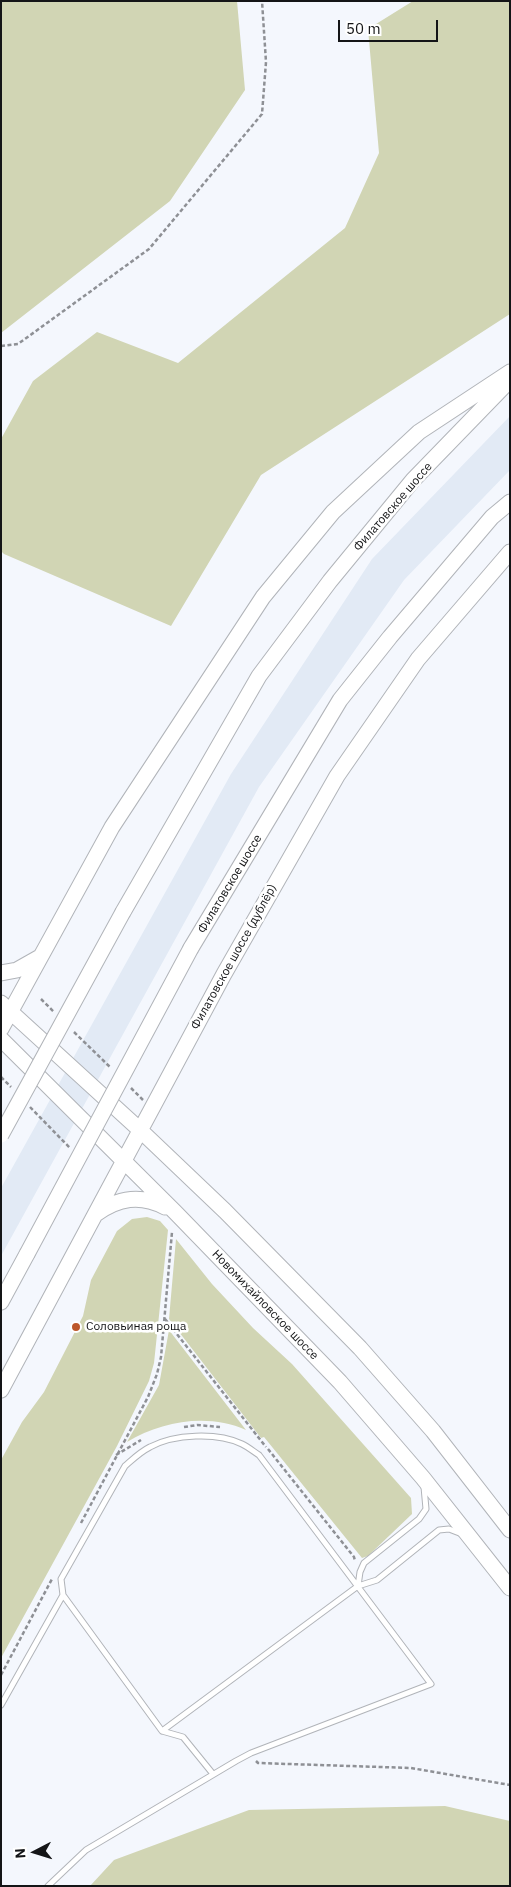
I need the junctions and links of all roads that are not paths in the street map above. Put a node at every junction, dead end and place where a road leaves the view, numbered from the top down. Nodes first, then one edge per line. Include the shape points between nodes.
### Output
1 (510, 372) edge
2 (510, 380) edge
3 (510, 502) edge
4 (510, 552) edge
5 (41, 956) junction
6 (1, 973) edge
7 (6, 1007) edge
8 (1, 1029) edge
9 (1, 1039) edge
10 (140, 1130) junction
11 (1, 1135) edge
12 (123, 1161) junction
13 (175, 1212) junction
14 (95, 1215) junction
15 (1, 1302) edge
16 (1, 1390) edge
17 (423, 1478) junction
18 (510, 1530) edge
19 (475, 1543) junction
20 (358, 1586) junction
21 (510, 1588) edge
22 (63, 1595) junction
23 (1, 1705) edge
24 (162, 1730) junction
25 (213, 1774) junction
26 (48, 1886) edge

1 - 5 main road via 419,432 332,512 263,597 112,827
2 - 11 main road, Филатовское шоссе, bridge via 413,480 330,581 259,676 123,912
3 - 15 main road, Филатовское шоссе, bridge via 492,517 447,569 340,700 191,948
4 - 10 main road, Филатовское шоссе (дублёр) via 418,659 337,776
5 - 6 main road via 29,965
5 - 7 main road
7 - 8 main road
7 - 10 main road
9 - 12 main road, Новомихайловское шоссе
10 - 12 main road, Филатовское шоссе (дублёр)
10 - 18 main road via 360,1348 434,1431
12 - 13 main road, Новомихайловское шоссе
12 - 14 main road, Филатовское шоссе (дублёр)
13 - 14 main road via 157,1202 139,1198 107,1205
13 - 17 main road, Новомихайловское шоссе via 340,1382
14 - 16 main road, Филатовское шоссе (дублёр)
17 - 19 main road, Новомихайловское шоссе
17 - 20 lane via 426,1509 419,1519 364,1564
19 - 20 lane via 449,1529 439,1530 377,1580
19 - 21 main road, Новомихайловское шоссе
20 - 22 lane via 258,1455 241,1444 217,1437 191,1436 150,1446 125,1466 60,1579
20 - 24 lane
20 - 25 lane via 431,1684 250,1753
22 - 23 lane
22 - 24 lane
24 - 25 lane via 183,1737
25 - 26 lane via 86,1850

